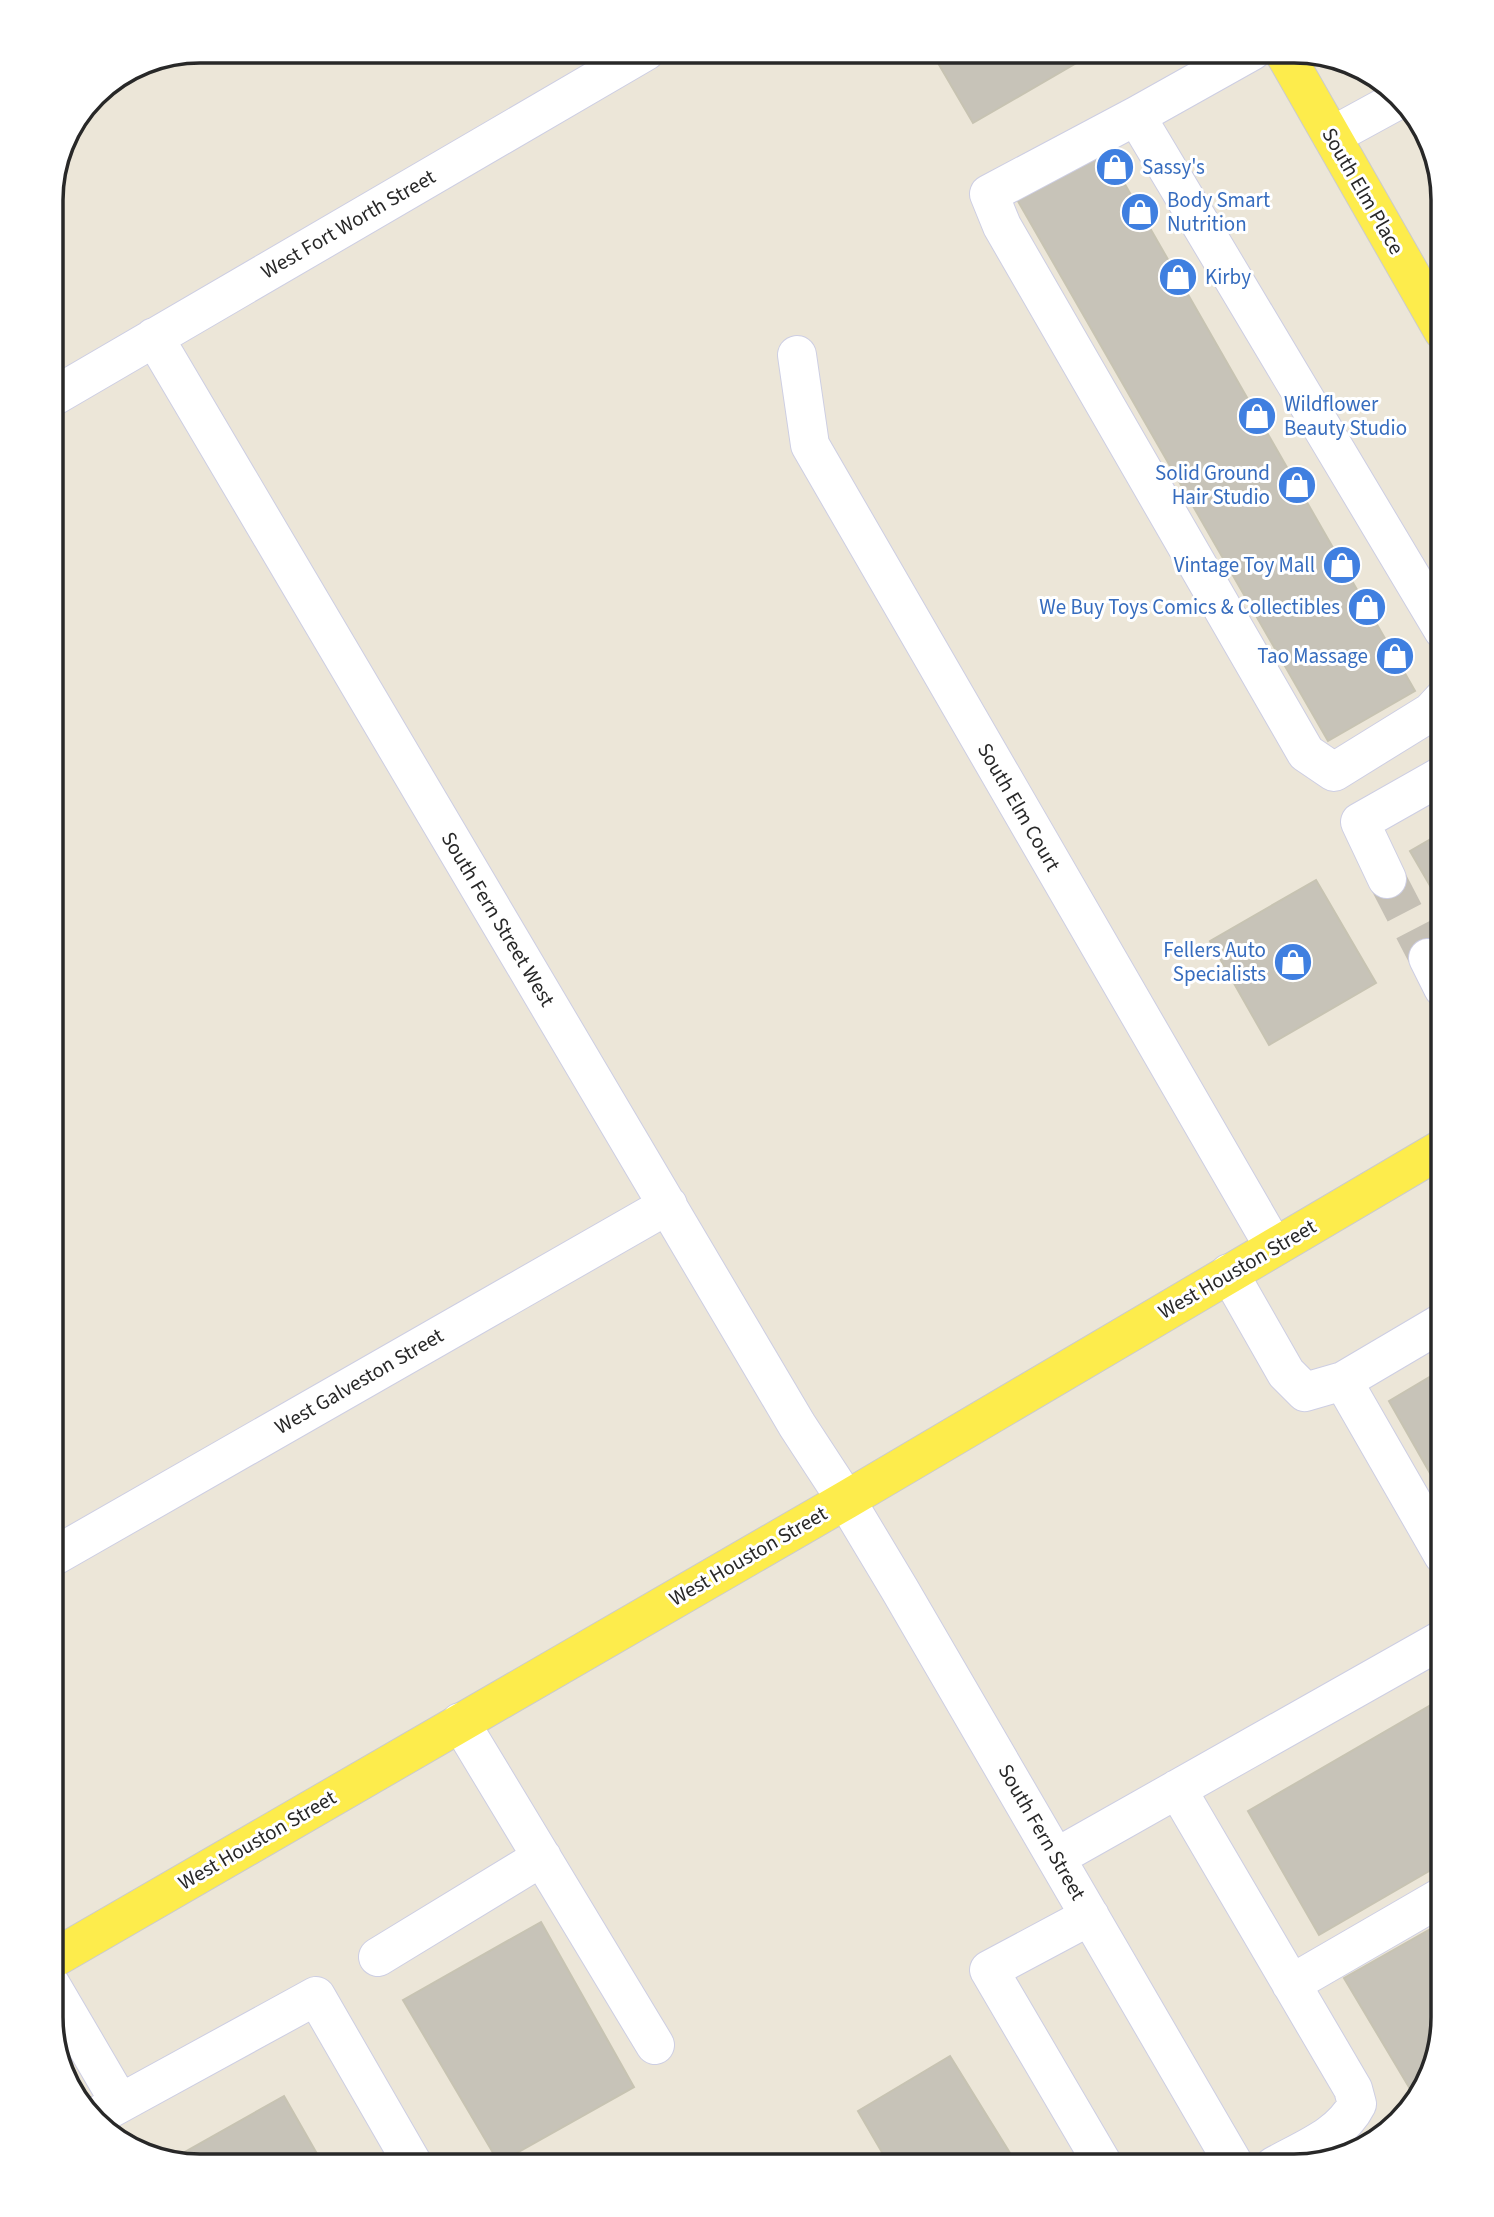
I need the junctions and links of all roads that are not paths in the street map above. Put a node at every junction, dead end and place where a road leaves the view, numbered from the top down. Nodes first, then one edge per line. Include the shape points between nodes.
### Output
1 (625, 63) edge
2 (1231, 63) edge
3 (1290, 63) edge
4 (1391, 104) edge
5 (1136, 116) junction
6 (1332, 136) junction
7 (1431, 310) edge
8 (153, 337) junction
9 (797, 355) dead end
10 (63, 391) edge
11 (1431, 610) edge
12 (1431, 712) edge
13 (1431, 782) edge
14 (1387, 879) tunnel mouth
15 (1431, 1155) edge
16 (668, 1205) junction
17 (1274, 1247) junction
18 (1229, 1273) junction
19 (1431, 1329) edge
20 (1343, 1381) junction
21 (846, 1500) junction
22 (1431, 1534) edge
23 (63, 1551) edge
24 (1431, 1646) edge
25 (460, 1722) junction
26 (1177, 1789) junction
27 (542, 1857) junction
28 (1057, 1857) junction
29 (1431, 1903) edge
30 (1090, 1916) junction
31 (63, 1953) edge
32 (377, 1957) dead end
33 (1291, 1984) junction
34 (63, 2011) edge
35 (655, 2045) dead end
36 (108, 2110) edge
37 (1344, 2141) edge
38 (1310, 2153) edge
39 (407, 2154) edge
40 (1097, 2154) edge
41 (1228, 2154) edge

1 - 8 street, West Fort Worth Street
2 - 5 street
3 - 6 main road, South Elm Place
4 - 6 street
5 - 11 street
5 - 12 street via 989,194 1002,226 1306,753 1334,772
6 - 7 main road, South Elm Place
8 - 10 street, West Fort Worth Street
8 - 16 street, South Fern Street West
9 - 17 street, South Elm Court via 810,445
13 - 14 street via 1360,822
15 - 17 main road, West Houston Street
16 - 21 street, South Fern Street West
16 - 23 street, West Galveston Street
17 - 18 main road, West Houston Street
18 - 20 street via 1286,1373 1305,1392
18 - 21 main road, West Houston Street
19 - 20 street
20 - 22 street
21 - 25 main road, West Houston Street
21 - 28 street, South Fern Street
24 - 26 street
25 - 27 street
25 - 31 main road, West Houston Street
26 - 28 street
26 - 33 street
27 - 32 street
27 - 35 street
28 - 30 street, South Fern Street
29 - 33 street
30 - 40 street via 989,1970
30 - 41 street, South Fern Street
33 - 37 street via 1353,2089 1357,2104
34 - 36 street
36 - 39 street via 316,1996
37 - 38 street

